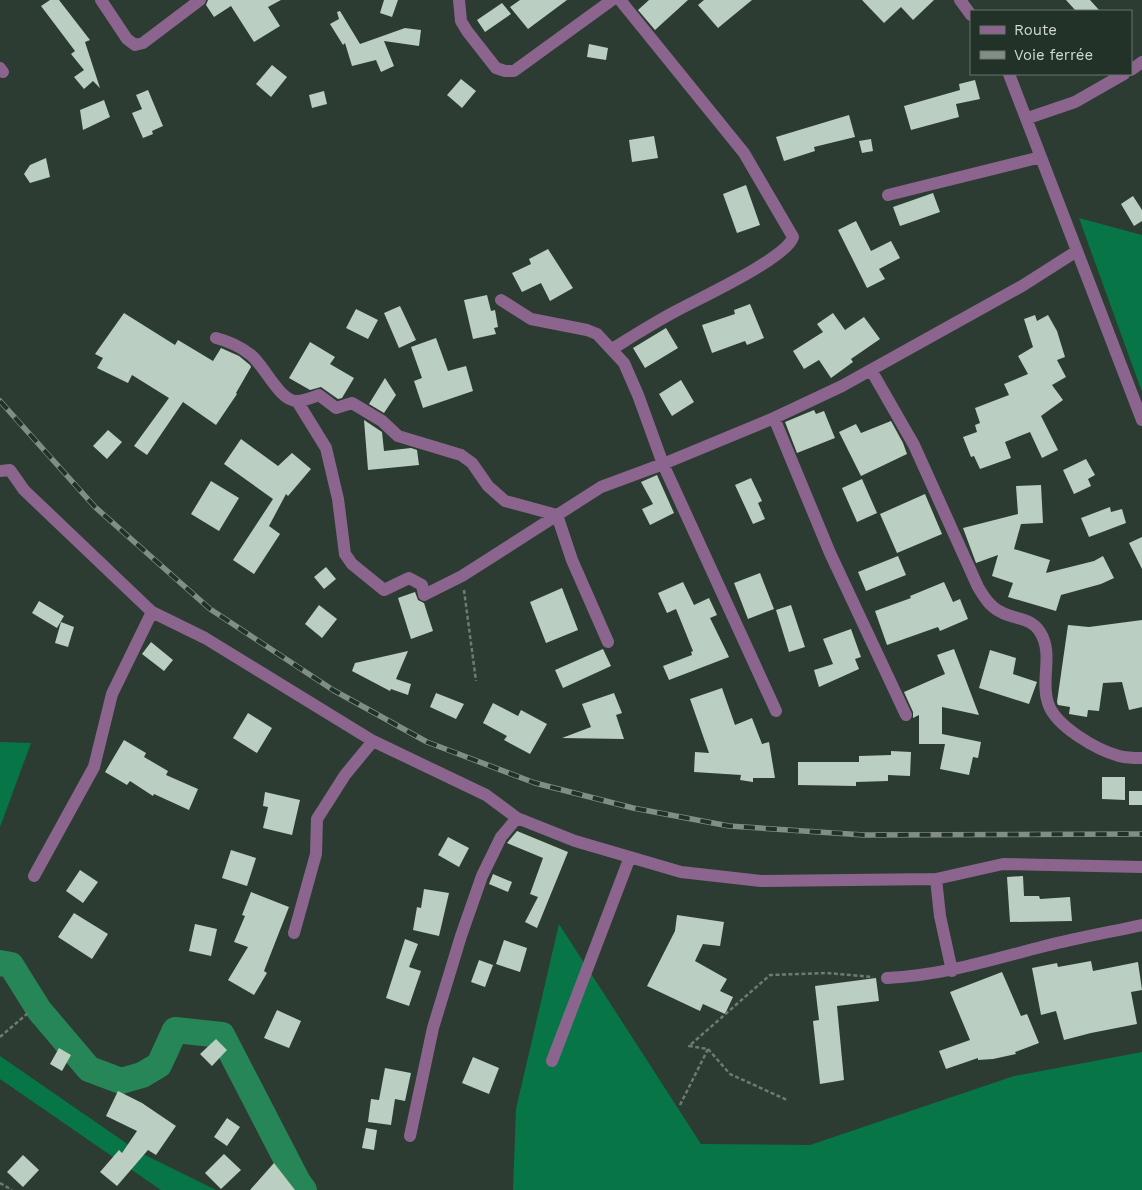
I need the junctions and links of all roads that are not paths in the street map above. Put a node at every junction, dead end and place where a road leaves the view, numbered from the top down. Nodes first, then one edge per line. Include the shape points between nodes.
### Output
1 (101, 0) edge
2 (200, 0) edge
3 (458, 0) edge
4 (612, 0) edge
5 (620, 0) edge
6 (960, 0) edge
7 (970, 13) edge
8 (1009, 75) edge
9 (1122, 75) edge
10 (1028, 118) junction
11 (1041, 157) junction
12 (888, 195) dead end
13 (1077, 251) junction
14 (501, 300) dead end
15 (216, 338) dead end
16 (612, 349) junction
17 (871, 370) junction
18 (297, 401) junction
19 (774, 418) junction
20 (1142, 420) edge
21 (663, 464) junction
22 (0, 471) edge
23 (557, 515) junction
24 (152, 612) junction
25 (608, 642) dead end
26 (776, 711) dead end
27 (906, 715) dead end
28 (373, 741) junction
29 (1142, 758) edge
30 (517, 818) junction
31 (630, 857) junction
32 (1142, 867) edge
33 (34, 876) dead end
34 (936, 879) junction
35 (1142, 925) edge
36 (294, 933) dead end
37 (952, 972) junction
38 (887, 978) road end
39 (552, 1061) dead end
40 (410, 1136) dead end

1 - 2 street via 135,45
3 - 4 street via 467,32 496,68 505,71 514,71
5 - 16 street via 744,153 793,237 787,247 762,265
6 - 7 street
8 - 10 street
9 - 10 street via 1075,102
10 - 11 street
11 - 12 street
11 - 13 street
13 - 17 street via 1022,286
13 - 20 street
14 - 16 street via 531,319 597,334
15 - 18 street via 252,355 282,394
16 - 21 street via 624,363
17 - 19 street
17 - 29 street via 914,445 978,588 989,604 1001,613 1031,622 1040,632 1047,648 1046,689 1053,712 1088,742 1120,757
18 - 23 street via 320,394 336,408 352,403 398,436 461,456 472,463 488,486 505,501
18 - 23 street via 326,448 338,499 345,554 352,564 384,590 409,578 422,585 424,595 462,576
19 - 21 street
19 - 27 street via 830,553
21 - 23 street via 601,487
21 - 26 street
22 - 24 street via 10,470 24,490
23 - 25 street via 572,560
24 - 28 street via 205,638
24 - 33 street via 112,694 94,768
28 - 30 street via 486,795
28 - 36 street via 345,775 317,819 316,854
30 - 31 street via 575,842
30 - 40 street via 501,837 482,876 464,927 433,1028
31 - 34 street via 681,872 761,881
31 - 39 street
32 - 34 street via 1003,864
34 - 37 street
35 - 37 street
37 - 38 street

